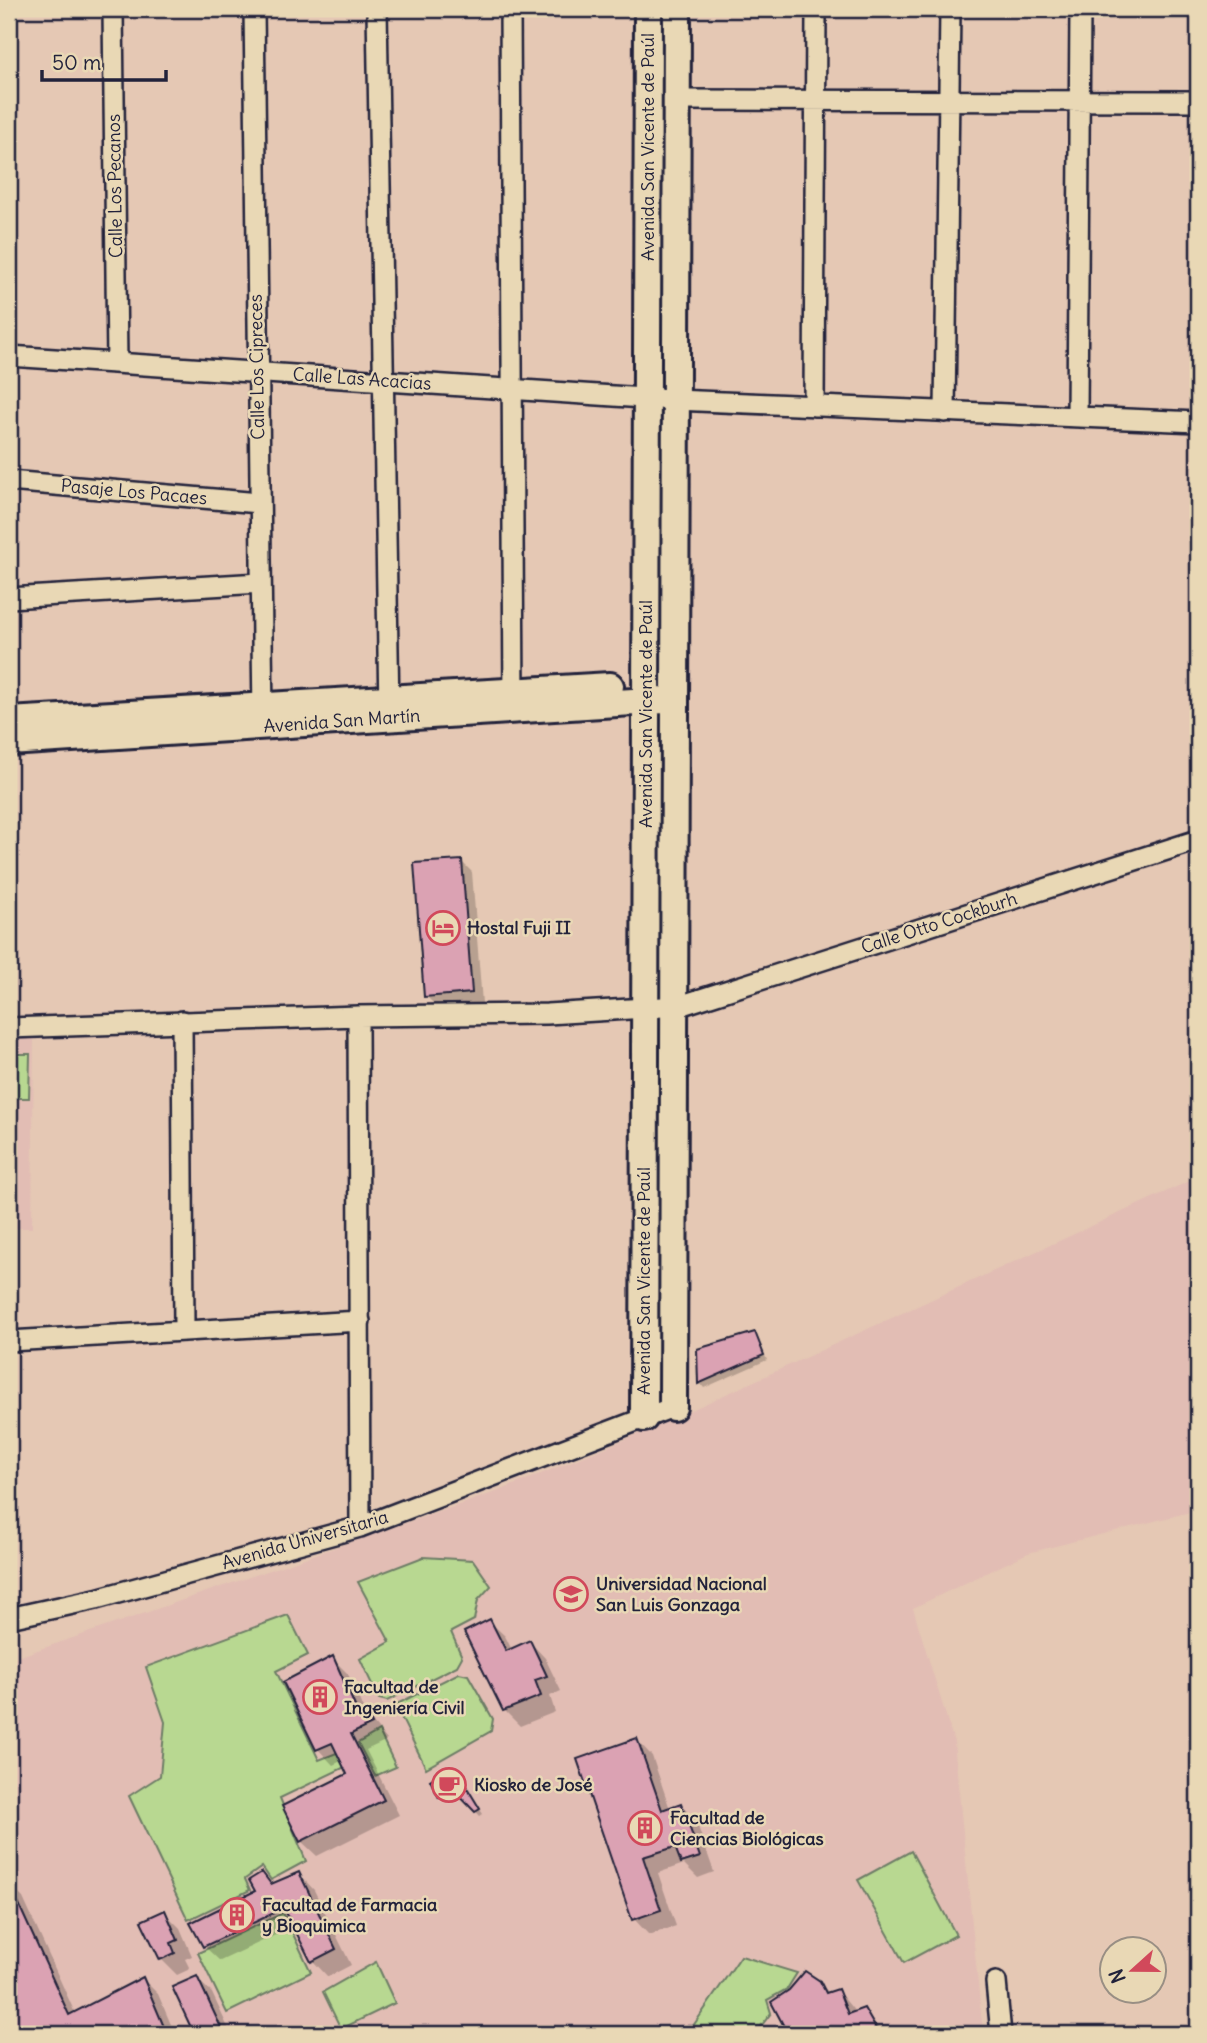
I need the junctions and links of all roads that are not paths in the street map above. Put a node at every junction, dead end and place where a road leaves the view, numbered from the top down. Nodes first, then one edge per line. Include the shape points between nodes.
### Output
1 (113, 9) edge
2 (254, 9) edge
3 (377, 9) edge
4 (510, 9) edge
5 (648, 9) edge
6 (677, 9) edge
7 (816, 9) edge
8 (950, 9) edge
9 (1080, 9) edge
10 (677, 100) junction
11 (815, 100) junction
12 (948, 101) junction
13 (1198, 101) edge
14 (9, 356) edge
15 (117, 363) junction
16 (257, 372) junction
17 (383, 381) junction
18 (512, 390) junction
19 (647, 399) junction
20 (814, 406) junction
21 (945, 412) junction
22 (1077, 417) junction
23 (1198, 422) edge
24 (9, 481) edge
25 (259, 503) junction
26 (260, 583) junction
27 (9, 598) edge
28 (675, 691) junction
29 (646, 693) junction
30 (514, 700) junction
31 (389, 708) junction
32 (263, 715) junction
33 (9, 720) edge
34 (9, 742) edge
35 (1198, 840) edge
36 (358, 1016) junction
37 (182, 1021) junction
38 (9, 1028) edge
39 (360, 1321) junction
40 (184, 1330) junction
41 (9, 1341) edge
42 (673, 1407) joint
43 (644, 1418) junction
44 (360, 1527) junction
45 (9, 1618) edge
46 (996, 1982) dead end
47 (1001, 2034) edge

1 - 15 street, Calle Los Pecanos
2 - 16 street, Calle Los Cipreces
3 - 17 street
4 - 18 street
5 - 19 street, Avenida San Vicente de Paúl
6 - 10 street, Avenida San Vicente de Paúl
7 - 11 street
8 - 12 street
9 - 22 street
10 - 11 street
10 - 28 street, Avenida San Vicente de Paúl
11 - 12 street
11 - 20 street
12 - 13 street
12 - 21 street
14 - 15 street, Calle Las Acacias
15 - 16 street, Calle Las Acacias
16 - 17 street, Calle Las Acacias
16 - 25 street, Calle Los Cipreces
17 - 18 street, Calle Las Acacias
17 - 31 street
18 - 19 street, Calle Las Acacias
18 - 30 street
19 - 20 street, Calle Las Acacias
19 - 29 street, Avenida San Vicente de Paúl
20 - 21 street, Calle Las Acacias
21 - 22 street, Calle Las Acacias
22 - 23 street, Calle Las Acacias
24 - 25 street, Pasaje Los Pacaes
25 - 26 street, Calle Los Cipreces
26 - 27 street
26 - 32 street, Calle Los Cipreces
28 - 29 street, Avenida San Martín
28 - 42 street, Avenida San Vicente de Paúl
29 - 30 street, Avenida San Martín
29 - 43 street, Avenida San Vicente de Paúl
30 - 31 street, Avenida San Martín
31 - 32 street, Avenida San Martín
32 - 33 street, Avenida San Martín
32 - 34 street, Avenida San Martín
35 - 36 street, Calle Otto Cockburh via 679,1006 547,1014
36 - 37 street, Calle Otto Cockburh
36 - 39 street
37 - 38 street, Calle Otto Cockburh
37 - 40 street
39 - 40 street
39 - 44 street
40 - 41 street
42 - 43 street, Avenida Universitaria
43 - 44 street, Avenida Universitaria
44 - 45 street, Avenida Universitaria
46 - 47 street

